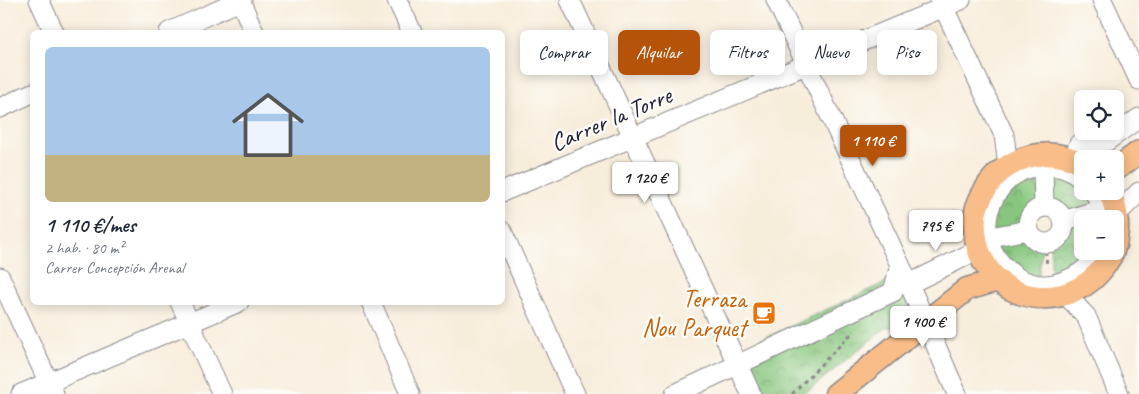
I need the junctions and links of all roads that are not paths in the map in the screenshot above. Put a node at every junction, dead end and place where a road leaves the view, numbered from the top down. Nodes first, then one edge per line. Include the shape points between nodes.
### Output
1 (39, 0) edge
2 (241, 0) edge
3 (397, 0) edge
4 (570, 0) edge
5 (776, 0) edge
6 (1102, 0) edge
7 (948, 2) edge
8 (53, 30) edge
9 (174, 30) edge
10 (253, 30) edge
11 (411, 30) edge
12 (867, 38) edge
13 (795, 41) edge
14 (795, 70) edge
15 (811, 75) edge
16 (1139, 80) edge
17 (30, 94) edge
18 (0, 108) edge
19 (1139, 118) edge
20 (633, 137) junction
21 (1079, 150) edge
22 (1139, 152) edge
23 (1074, 161) edge
24 (1124, 163) edge
25 (1008, 166) junction
26 (1043, 166) junction
27 (1074, 174) edge
28 (505, 191) edge
29 (1139, 192) edge
30 (1044, 207) junction
31 (1108, 208) edge
32 (1063, 221) junction
33 (1029, 230) junction
34 (505, 238) edge
35 (984, 242) junction
36 (1094, 260) edge
37 (1109, 260) edge
38 (900, 265) junction
39 (0, 277) edge
40 (998, 280) junction
41 (909, 284) junction
42 (1066, 295) junction
43 (181, 305) edge
44 (232, 305) edge
45 (372, 305) edge
46 (926, 321) junction
47 (190, 324) junction
48 (738, 365) junction
49 (51, 388) edge
50 (20, 394) edge
51 (222, 394) edge
52 (410, 394) edge
53 (575, 394) edge
54 (675, 394) edge
55 (751, 394) edge
56 (836, 394) edge
57 (957, 394) edge
58 (1119, 394) edge

1 - 8 street
2 - 9 street
2 - 10 street
3 - 11 street
4 - 20 street
5 - 13 street
6 - 16 street
7 - 12 street, Carrer la Torre
7 - 25 street via 1004,135
14 - 20 street, Carrer la Torre
15 - 38 street
17 - 18 street
19 - 21 street via 1107,141 1079,144
20 - 28 street, Carrer la Torre
20 - 48 street
22 - 24 main road
23 - 25 main road via 1042,154
25 - 35 main road via 984,190 977,206 974,223
26 - 27 street
26 - 30 street
26 - 35 street via 1019,173 995,194
29 - 31 street
30 - 32 street via 1058,212
30 - 33 street via 1031,215
31 - 32 street
32 - 33 street via 1060,236 1050,242 1040,242 1031,236
33 - 35 street
34 - 53 street
35 - 36 street via 1005,269 1033,283 1049,285 1066,281
35 - 40 main road via 986,266
35 - 41 street
37 - 42 main road via 1096,277
38 - 41 street
38 - 48 street via 893,292
39 - 49 street
40 - 42 main road via 1032,296
40 - 46 main road via 967,288
41 - 46 street
42 - 58 street via 1086,316
43 - 47 street
44 - 47 street
45 - 52 street
46 - 56 main road
46 - 57 street
47 - 49 street
47 - 51 street
48 - 54 street
48 - 55 street
49 - 50 street

